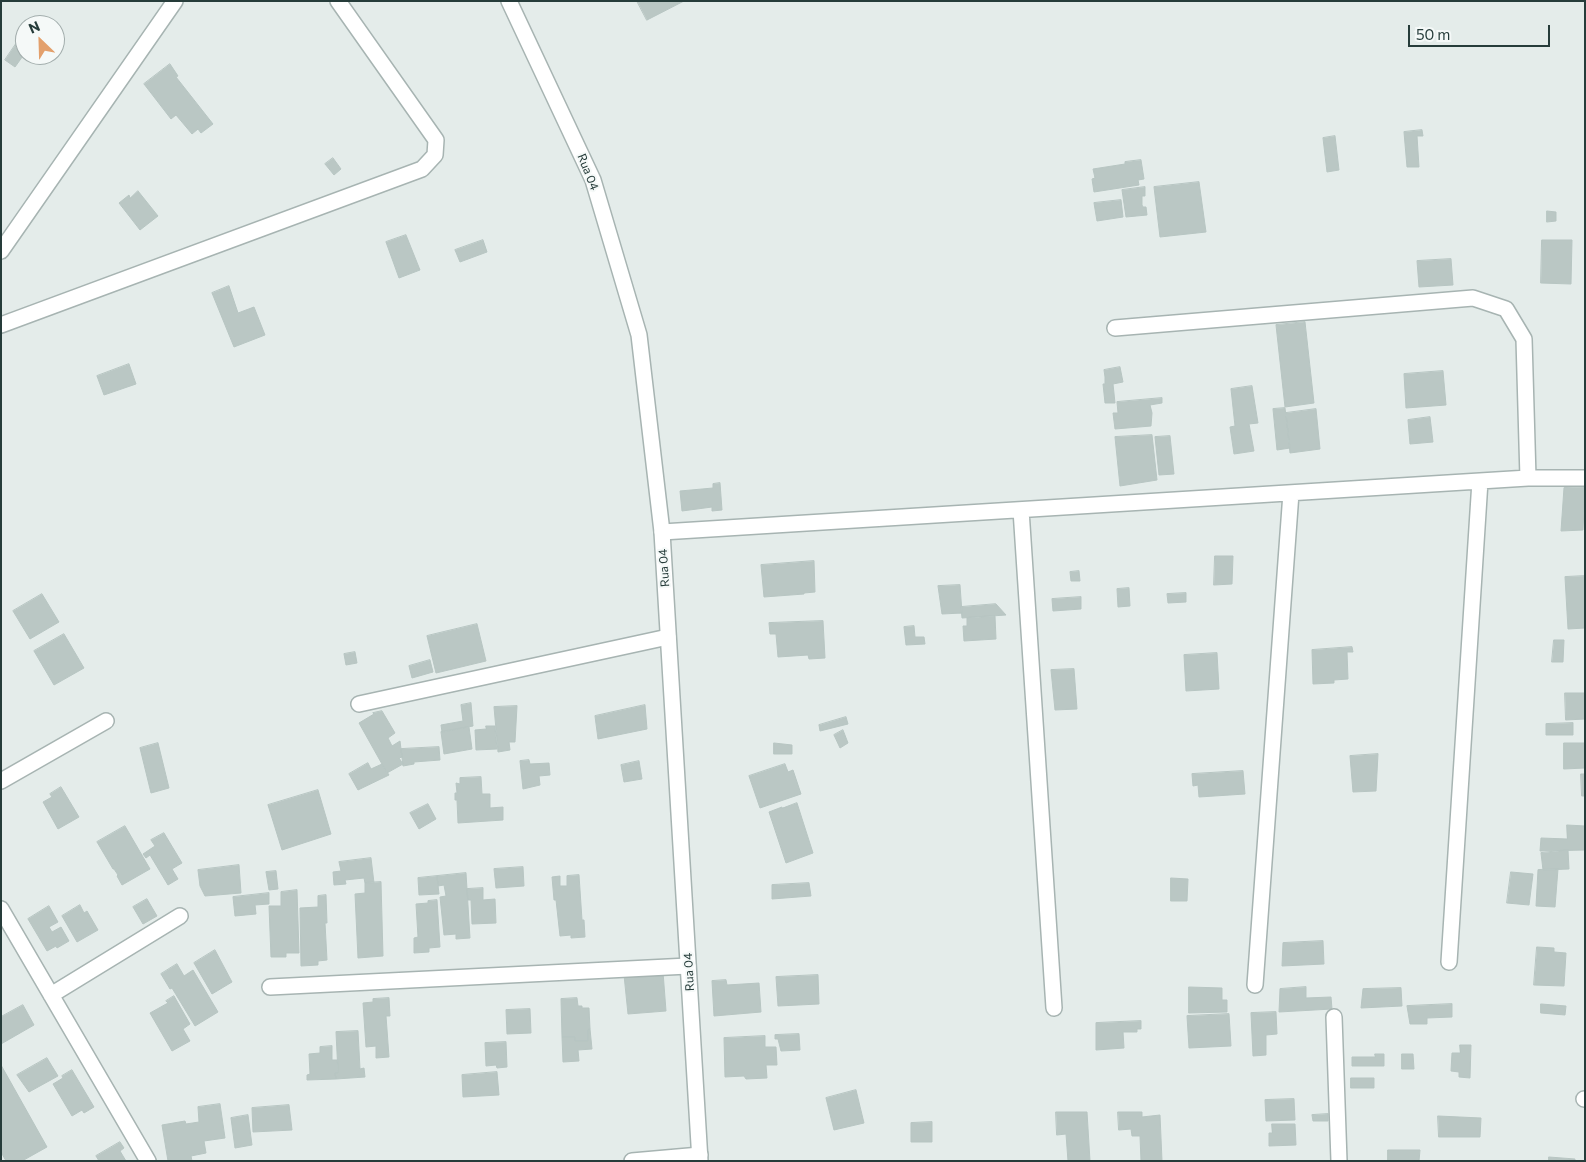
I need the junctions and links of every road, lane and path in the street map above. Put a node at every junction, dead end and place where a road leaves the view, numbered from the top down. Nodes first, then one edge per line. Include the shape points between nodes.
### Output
1 (175, 1) edge
2 (338, 1) edge
3 (509, 1) edge
4 (1, 251) edge
5 (1, 325) edge
6 (1115, 328) dead end
7 (1528, 478) junction
8 (1585, 478) edge
9 (1480, 481) junction
10 (1291, 493) junction
11 (1021, 510) junction
12 (662, 532) junction
13 (668, 637) junction
14 (359, 704) dead end
15 (106, 721) dead end
16 (1, 781) edge
17 (1, 909) edge
18 (180, 916) dead end
19 (1449, 962) dead end
20 (688, 966) junction
21 (1255, 985) dead end
22 (270, 986) dead end
23 (51, 995) junction
24 (1054, 1008) dead end
25 (1334, 1017) dead end
26 (700, 1158) edge
27 (148, 1161) edge
28 (632, 1161) edge
29 (1339, 1161) edge

1 - 4 street
2 - 5 street via 436,140 435,155 422,169
3 - 12 street, Rua 04 via 593,180 639,335
6 - 7 street via 1473,298 1506,309 1524,339
7 - 8 street
7 - 9 street
9 - 10 street
9 - 19 street
10 - 11 street
10 - 21 street
11 - 12 street
11 - 24 street
12 - 13 street, Rua 04
13 - 14 street
13 - 20 street, Rua 04
15 - 16 street
17 - 23 street
18 - 23 street
20 - 22 street
20 - 26 street, Rua 04
23 - 27 street
25 - 29 street
26 - 28 street

